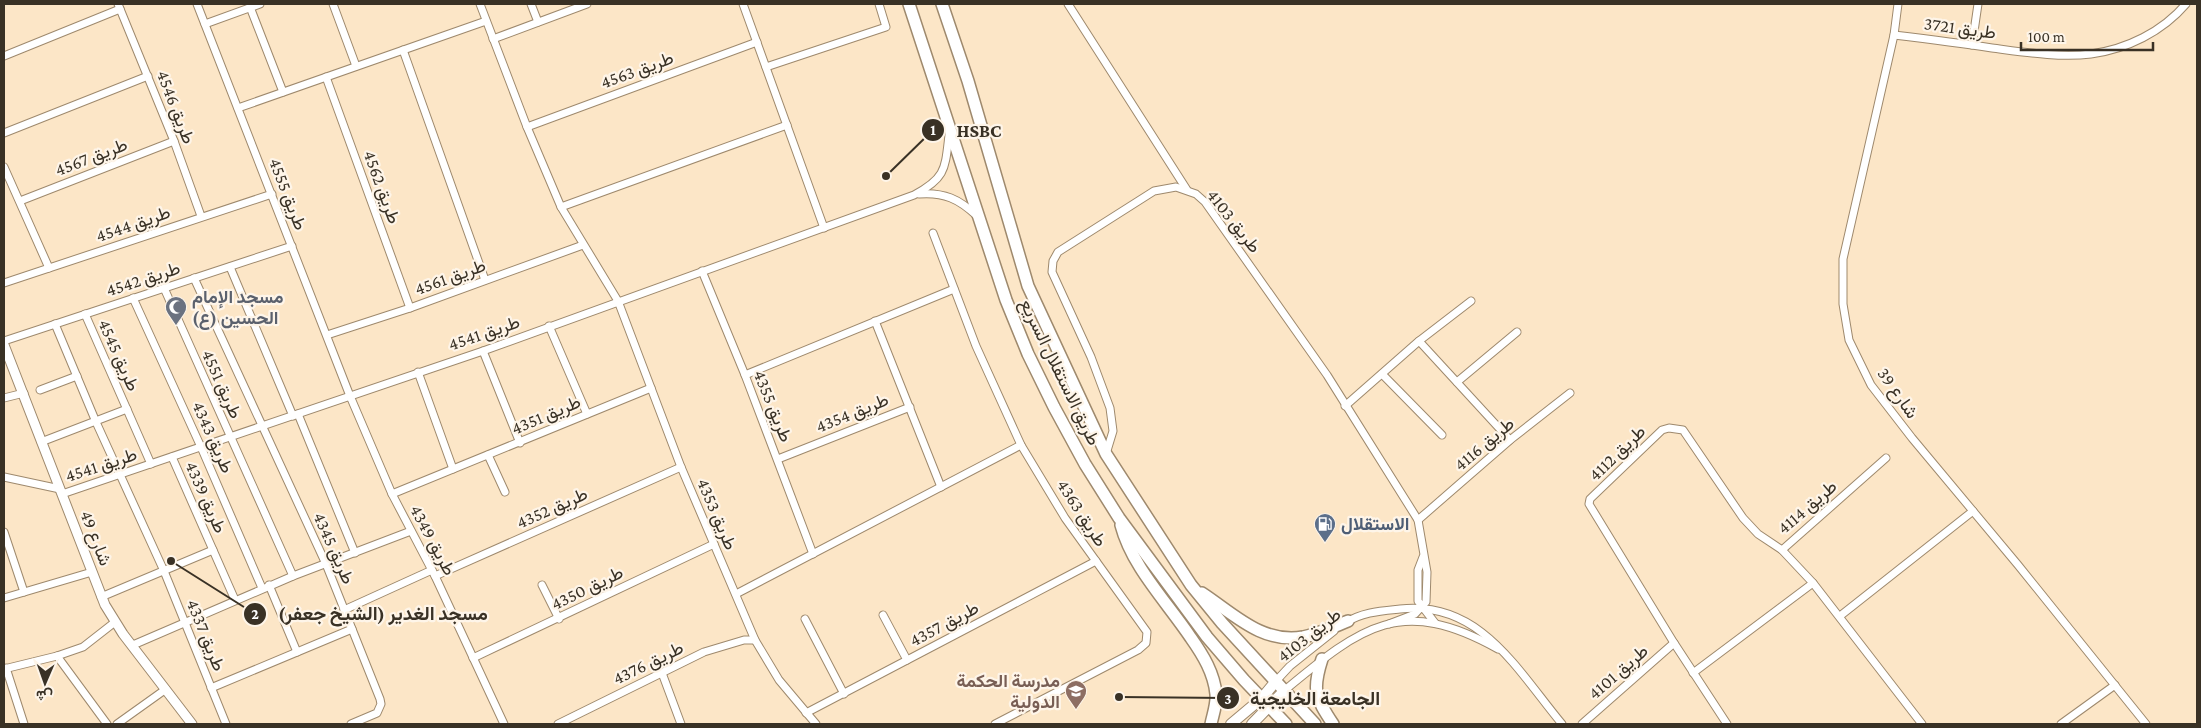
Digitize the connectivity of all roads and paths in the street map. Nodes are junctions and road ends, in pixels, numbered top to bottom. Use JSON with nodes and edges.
{"nodes":[{"id":1,"x":197,"y":4,"type":"edge"},
{"id":2,"x":260,"y":4,"type":"edge"},
{"id":3,"x":333,"y":4,"type":"edge"},
{"id":4,"x":480,"y":4,"type":"edge"},
{"id":5,"x":531,"y":4,"type":"edge"},
{"id":6,"x":587,"y":4,"type":"edge"},
{"id":7,"x":743,"y":4,"type":"edge"},
{"id":8,"x":879,"y":4,"type":"edge"},
{"id":9,"x":909,"y":4,"type":"edge"},
{"id":10,"x":942,"y":4,"type":"edge"},
{"id":11,"x":1068,"y":4,"type":"edge"},
{"id":12,"x":1898,"y":4,"type":"edge"},
{"id":13,"x":1978,"y":4,"type":"edge"},
{"id":14,"x":2186,"y":4,"type":"edge"},
{"id":15,"x":119,"y":7,"type":"edge"},
{"id":16,"x":250,"y":7,"type":"junction"},
{"id":17,"x":486,"y":21,"type":"junction"},
{"id":18,"x":538,"y":22,"type":"junction"},
{"id":19,"x":205,"y":24,"type":"junction"},
{"id":20,"x":1894,"y":35,"type":"junction"},
{"id":21,"x":493,"y":39,"type":"junction"},
{"id":22,"x":757,"y":42,"type":"junction"},
{"id":23,"x":1972,"y":45,"type":"junction"},
{"id":24,"x":403,"y":50,"type":"junction"},
{"id":25,"x":4,"y":56,"type":"edge"},
{"id":26,"x":356,"y":66,"type":"junction"},
{"id":27,"x":766,"y":67,"type":"junction"},
{"id":28,"x":148,"y":76,"type":"junction"},
{"id":29,"x":326,"y":78,"type":"junction"},
{"id":30,"x":283,"y":92,"type":"junction"},
{"id":31,"x":238,"y":108,"type":"junction"},
{"id":32,"x":787,"y":125,"type":"junction"},
{"id":33,"x":527,"y":127,"type":"junction"},
{"id":34,"x":950,"y":129,"type":"junction"},
{"id":35,"x":4,"y":133,"type":"edge"},
{"id":36,"x":174,"y":141,"type":"junction"},
{"id":37,"x":4,"y":167,"type":"edge"},
{"id":38,"x":1187,"y":190,"type":"junction"},
{"id":39,"x":272,"y":194,"type":"junction"},
{"id":40,"x":914,"y":195,"type":"junction"},
{"id":41,"x":20,"y":202,"type":"junction"},
{"id":42,"x":561,"y":207,"type":"junction"},
{"id":43,"x":201,"y":216,"type":"junction"},
{"id":44,"x":979,"y":218,"type":"junction"},
{"id":45,"x":824,"y":228,"type":"junction"},
{"id":46,"x":933,"y":233,"type":"dead end"},
{"id":47,"x":583,"y":245,"type":"junction"},
{"id":48,"x":292,"y":246,"type":"junction"},
{"id":49,"x":230,"y":267,"type":"junction"},
{"id":50,"x":49,"y":268,"type":"junction"},
{"id":51,"x":702,"y":271,"type":"junction"},
{"id":52,"x":194,"y":278,"type":"junction"},
{"id":53,"x":486,"y":280,"type":"junction"},
{"id":54,"x":4,"y":283,"type":"edge"},
{"id":55,"x":164,"y":288,"type":"junction"},
{"id":56,"x":954,"y":289,"type":"junction"},
{"id":57,"x":133,"y":298,"type":"junction"},
{"id":58,"x":1471,"y":300,"type":"dead end"},
{"id":59,"x":618,"y":301,"type":"junction"},
{"id":60,"x":410,"y":308,"type":"junction"},
{"id":61,"x":85,"y":314,"type":"junction"},
{"id":62,"x":875,"y":321,"type":"junction"},
{"id":63,"x":55,"y":324,"type":"junction"},
{"id":64,"x":549,"y":326,"type":"junction"},
{"id":65,"x":1517,"y":332,"type":"dead end"},
{"id":66,"x":326,"y":335,"type":"junction"},
{"id":67,"x":4,"y":341,"type":"edge"},
{"id":68,"x":1419,"y":341,"type":"junction"},
{"id":69,"x":4,"y":345,"type":"edge"},
{"id":70,"x":483,"y":351,"type":"junction"},
{"id":71,"x":418,"y":372,"type":"junction"},
{"id":72,"x":1382,"y":374,"type":"junction"},
{"id":73,"x":745,"y":375,"type":"junction"},
{"id":74,"x":77,"y":376,"type":"junction"},
{"id":75,"x":1457,"y":382,"type":"junction"},
{"id":76,"x":651,"y":388,"type":"junction"},
{"id":77,"x":40,"y":390,"type":"dead end"},
{"id":78,"x":24,"y":393,"type":"junction"},
{"id":79,"x":1570,"y":393,"type":"dead end"},
{"id":80,"x":350,"y":396,"type":"junction"},
{"id":81,"x":4,"y":398,"type":"edge"},
{"id":82,"x":1345,"y":406,"type":"junction"},
{"id":83,"x":910,"y":407,"type":"junction"},
{"id":84,"x":127,"y":409,"type":"junction"},
{"id":85,"x":587,"y":414,"type":"junction"},
{"id":86,"x":295,"y":415,"type":"junction"},
{"id":87,"x":96,"y":422,"type":"junction"},
{"id":88,"x":261,"y":427,"type":"junction"},
{"id":89,"x":1442,"y":435,"type":"dead end"},
{"id":90,"x":229,"y":437,"type":"junction"},
{"id":91,"x":1510,"y":440,"type":"junction"},
{"id":92,"x":41,"y":442,"type":"junction"},
{"id":93,"x":520,"y":443,"type":"junction"},
{"id":94,"x":1022,"y":445,"type":"junction"},
{"id":95,"x":202,"y":447,"type":"junction"},
{"id":96,"x":1106,"y":454,"type":"junction"},
{"id":97,"x":488,"y":455,"type":"junction"},
{"id":98,"x":172,"y":457,"type":"junction"},
{"id":99,"x":1886,"y":458,"type":"dead end"},
{"id":100,"x":778,"y":459,"type":"junction"},
{"id":101,"x":151,"y":464,"type":"junction"},
{"id":102,"x":681,"y":467,"type":"junction"},
{"id":103,"x":453,"y":469,"type":"junction"},
{"id":104,"x":121,"y":474,"type":"junction"},
{"id":105,"x":4,"y":477,"type":"edge"},
{"id":106,"x":941,"y":487,"type":"junction"},
{"id":107,"x":61,"y":491,"type":"junction"},
{"id":108,"x":505,"y":492,"type":"dead end"},
{"id":109,"x":392,"y":494,"type":"junction"},
{"id":110,"x":1973,"y":511,"type":"junction"},
{"id":111,"x":1119,"y":518,"type":"junction"},
{"id":112,"x":1418,"y":520,"type":"junction"},
{"id":113,"x":412,"y":531,"type":"junction"},
{"id":114,"x":4,"y":532,"type":"edge"},
{"id":115,"x":714,"y":544,"type":"junction"},
{"id":116,"x":213,"y":550,"type":"junction"},
{"id":117,"x":1782,"y":550,"type":"junction"},
{"id":118,"x":355,"y":553,"type":"junction"},
{"id":119,"x":814,"y":554,"type":"junction"},
{"id":120,"x":1096,"y":562,"type":"junction"},
{"id":121,"x":326,"y":564,"type":"junction"},
{"id":122,"x":164,"y":571,"type":"junction"},
{"id":123,"x":92,"y":572,"type":"junction"},
{"id":124,"x":434,"y":573,"type":"junction"},
{"id":125,"x":293,"y":576,"type":"junction"},
{"id":126,"x":1813,"y":583,"type":"junction"},
{"id":127,"x":542,"y":585,"type":"dead end"},
{"id":128,"x":1191,"y":585,"type":"junction"},
{"id":129,"x":266,"y":587,"type":"junction"},
{"id":130,"x":24,"y":592,"type":"junction"},
{"id":131,"x":736,"y":594,"type":"junction"},
{"id":132,"x":101,"y":597,"type":"junction"},
{"id":133,"x":4,"y":598,"type":"edge"},
{"id":134,"x":235,"y":600,"type":"junction"},
{"id":135,"x":1422,"y":608,"type":"junction"},
{"id":136,"x":344,"y":610,"type":"junction"},
{"id":137,"x":883,"y":615,"type":"dead end"},
{"id":138,"x":1840,"y":616,"type":"junction"},
{"id":139,"x":559,"y":619,"type":"junction"},
{"id":140,"x":806,"y":619,"type":"dead end"},
{"id":141,"x":184,"y":621,"type":"junction"},
{"id":142,"x":1348,"y":621,"type":"junction"},
{"id":143,"x":115,"y":622,"type":"junction"},
{"id":144,"x":1435,"y":623,"type":"junction"},
{"id":145,"x":1388,"y":624,"type":"junction"},
{"id":146,"x":352,"y":630,"type":"junction"},
{"id":147,"x":755,"y":640,"type":"junction"},
{"id":148,"x":1674,"y":643,"type":"junction"},
{"id":149,"x":133,"y":645,"type":"junction"},
{"id":150,"x":297,"y":652,"type":"junction"},
{"id":151,"x":1503,"y":652,"type":"junction"},
{"id":152,"x":57,"y":656,"type":"junction"},
{"id":153,"x":473,"y":658,"type":"junction"},
{"id":154,"x":1322,"y":659,"type":"junction"},
{"id":155,"x":908,"y":660,"type":"junction"},
{"id":156,"x":5,"y":669,"type":"edge"},
{"id":157,"x":662,"y":673,"type":"junction"},
{"id":158,"x":1693,"y":673,"type":"junction"},
{"id":159,"x":1276,"y":681,"type":"junction"},
{"id":160,"x":2115,"y":685,"type":"junction"},
{"id":161,"x":211,"y":688,"type":"junction"},
{"id":162,"x":166,"y":690,"type":"junction"},
{"id":163,"x":1285,"y":690,"type":"junction"},
{"id":164,"x":844,"y":694,"type":"junction"},
{"id":165,"x":1262,"y":698,"type":"junction"},
{"id":166,"x":1271,"y":707,"type":"junction"},
{"id":167,"x":806,"y":713,"type":"junction"},
{"id":168,"x":24,"y":724,"type":"edge"},
{"id":169,"x":107,"y":724,"type":"edge"},
{"id":170,"x":117,"y":724,"type":"edge"},
{"id":171,"x":192,"y":724,"type":"edge"},
{"id":172,"x":226,"y":724,"type":"edge"},
{"id":173,"x":351,"y":724,"type":"edge"},
{"id":174,"x":504,"y":724,"type":"edge"},
{"id":175,"x":558,"y":724,"type":"edge"},
{"id":176,"x":681,"y":724,"type":"edge"},
{"id":177,"x":816,"y":724,"type":"edge"},
{"id":178,"x":995,"y":724,"type":"edge"},
{"id":179,"x":1211,"y":724,"type":"edge"},
{"id":180,"x":1231,"y":724,"type":"edge"},
{"id":181,"x":1252,"y":724,"type":"edge"},
{"id":182,"x":1286,"y":724,"type":"edge"},
{"id":183,"x":1315,"y":724,"type":"edge"},
{"id":184,"x":1333,"y":724,"type":"edge"},
{"id":185,"x":1562,"y":724,"type":"edge"},
{"id":186,"x":1582,"y":724,"type":"edge"},
{"id":187,"x":1727,"y":724,"type":"edge"},
{"id":188,"x":1922,"y":724,"type":"edge"},
{"id":189,"x":2061,"y":724,"type":"edge"},
{"id":190,"x":2146,"y":724,"type":"edge"}],
"edges":[{"from":1,"to":19,"type":"street","name":"طريق 4555"},
{"from":2,"to":16,"type":"street"},
{"from":3,"to":26,"type":"street"},
{"from":4,"to":17,"type":"street"},
{"from":5,"to":18,"type":"street"},
{"from":6,"to":18,"type":"street"},
{"from":7,"to":22,"type":"street"},
{"from":8,"to":27,"type":"street"},
{"from":9,"to":34,"type":"main road","name":"طريق الاستقلال السريع"},
{"from":10,"to":96,"type":"main road","name":"طريق الاستقلال السريع"},
{"from":11,"to":38,"type":"street"},
{"from":12,"to":20,"type":"street","name":"شارع 39"},
{"from":13,"to":23,"type":"street"},
{"from":14,"to":23,"type":"street","name":"طريق 3721"},
{"from":15,"to":25,"type":"street","name":"طريق 4546"},
{"from":15,"to":28,"type":"street","name":"طريق 4546"},
{"from":16,"to":19,"type":"street"},
{"from":16,"to":30,"type":"street"},
{"from":17,"to":21,"type":"street"},
{"from":17,"to":24,"type":"street"},
{"from":18,"to":21,"type":"street"},
{"from":19,"to":31,"type":"street","name":"طريق 4555"},
{"from":20,"to":23,"type":"street","name":"طريق 3721"},
{"from":20,"to":110,"type":"street","name":"شارع 39"},
{"from":21,"to":33,"type":"street"},
{"from":22,"to":27,"type":"street"},
{"from":22,"to":33,"type":"street","name":"طريق 4563"},
{"from":24,"to":26,"type":"street"},
{"from":24,"to":53,"type":"street"},
{"from":26,"to":29,"type":"street"},
{"from":27,"to":32,"type":"street"},
{"from":28,"to":35,"type":"street"},
{"from":28,"to":36,"type":"street","name":"طريق 4546"},
{"from":29,"to":30,"type":"street"},
{"from":29,"to":60,"type":"street","name":"طريق 4562"},
{"from":30,"to":31,"type":"street"},
{"from":31,"to":39,"type":"street","name":"طريق 4555"},
{"from":32,"to":42,"type":"street"},
{"from":32,"to":45,"type":"street"},
{"from":33,"to":42,"type":"street"},
{"from":34,"to":40,"type":"street"},
{"from":34,"to":44,"type":"main road","name":"طريق الاستقلال السريع"},
{"from":36,"to":41,"type":"street","name":"طريق 4567"},
{"from":36,"to":43,"type":"street","name":"طريق 4546"},
{"from":37,"to":41,"type":"street"},
{"from":38,"to":82,"type":"street","name":"طريق 4103"},
{"from":38,"to":96,"type":"street","name":"طريق 4103"},
{"from":39,"to":43,"type":"street","name":"طريق 4544"},
{"from":39,"to":48,"type":"street","name":"طريق 4555"},
{"from":40,"to":44,"type":"street"},
{"from":40,"to":45,"type":"street","name":"طريق 4541"},
{"from":41,"to":50,"type":"street"},
{"from":42,"to":47,"type":"street"},
{"from":43,"to":50,"type":"street","name":"طريق 4544"},
{"from":44,"to":111,"type":"main road","name":"طريق الاستقلال السريع"},
{"from":45,"to":51,"type":"street","name":"طريق 4541"},
{"from":46,"to":56,"type":"street","name":"طريق 4363"},
{"from":47,"to":53,"type":"street","name":"طريق 4561"},
{"from":47,"to":59,"type":"street"},
{"from":48,"to":49,"type":"street","name":"طريق 4542"},
{"from":48,"to":66,"type":"street","name":"طريق 4555"},
{"from":49,"to":52,"type":"street","name":"طريق 4542"},
{"from":49,"to":86,"type":"street"},
{"from":50,"to":54,"type":"street","name":"طريق 4544"},
{"from":51,"to":59,"type":"street","name":"طريق 4541"},
{"from":51,"to":73,"type":"street","name":"طريق 4355"},
{"from":52,"to":55,"type":"street","name":"طريق 4542"},
{"from":52,"to":88,"type":"street","name":"طريق 4551"},
{"from":53,"to":60,"type":"street","name":"طريق 4561"},
{"from":55,"to":57,"type":"street","name":"طريق 4542"},
{"from":55,"to":90,"type":"street","name":"طريق 4551"},
{"from":56,"to":62,"type":"street"},
{"from":56,"to":94,"type":"street","name":"طريق 4363"},
{"from":57,"to":61,"type":"street","name":"طريق 4542"},
{"from":57,"to":95,"type":"street","name":"طريق 4343"},
{"from":58,"to":68,"type":"street"},
{"from":59,"to":64,"type":"street","name":"طريق 4541"},
{"from":59,"to":76,"type":"street","name":"طريق 4353"},
{"from":60,"to":66,"type":"street","name":"طريق 4561"},
{"from":61,"to":63,"type":"street","name":"طريق 4542"},
{"from":61,"to":84,"type":"street","name":"طريق 4545"},
{"from":62,"to":73,"type":"street"},
{"from":62,"to":83,"type":"street","name":"طريق 4354"},
{"from":63,"to":67,"type":"street","name":"طريق 4542"},
{"from":63,"to":74,"type":"street","name":"طريق 4337"},
{"from":64,"to":70,"type":"street","name":"طريق 4541"},
{"from":64,"to":85,"type":"street"},
{"from":65,"to":75,"type":"street"},
{"from":66,"to":80,"type":"street","name":"طريق 4555"},
{"from":68,"to":72,"type":"street"},
{"from":68,"to":75,"type":"street"},
{"from":69,"to":78,"type":"street","name":"شارع 49"},
{"from":70,"to":71,"type":"street","name":"طريق 4541"},
{"from":70,"to":93,"type":"street"},
{"from":71,"to":80,"type":"street","name":"طريق 4541"},
{"from":71,"to":103,"type":"street"},
{"from":72,"to":82,"type":"street"},
{"from":72,"to":89,"type":"street"},
{"from":73,"to":100,"type":"street","name":"طريق 4355"},
{"from":74,"to":77,"type":"street"},
{"from":74,"to":87,"type":"street","name":"طريق 4337"},
{"from":75,"to":91,"type":"street"},
{"from":76,"to":85,"type":"street","name":"طريق 4351"},
{"from":76,"to":102,"type":"street","name":"طريق 4353"},
{"from":78,"to":81,"type":"street"},
{"from":78,"to":92,"type":"street","name":"شارع 49"},
{"from":79,"to":91,"type":"street","name":"طريق 4116"},
{"from":80,"to":86,"type":"street","name":"طريق 4541"},
{"from":80,"to":109,"type":"street","name":"طريق 4349"},
{"from":82,"to":112,"type":"street","name":"طريق 4103"},
{"from":83,"to":100,"type":"street","name":"طريق 4354"},
{"from":83,"to":106,"type":"street","name":"طريق 4354"},
{"from":84,"to":87,"type":"street","name":"طريق 4545"},
{"from":84,"to":101,"type":"street","name":"طريق 4545"},
{"from":85,"to":93,"type":"street","name":"طريق 4351"},
{"from":86,"to":88,"type":"street","name":"طريق 4541"},
{"from":86,"to":118,"type":"street"},
{"from":87,"to":92,"type":"street","name":"طريق 4545"},
{"from":87,"to":104,"type":"street","name":"طريق 4337"},
{"from":88,"to":90,"type":"street","name":"طريق 4541"},
{"from":88,"to":121,"type":"street","name":"طريق 4345"},
{"from":90,"to":95,"type":"street","name":"طريق 4541"},
{"from":90,"to":125,"type":"street","name":"طريق 4343"},
{"from":91,"to":112,"type":"street","name":"طريق 4116"},
{"from":92,"to":107,"type":"street","name":"شارع 49"},
{"from":93,"to":97,"type":"street","name":"طريق 4351"},
{"from":94,"to":106,"type":"street"},
{"from":94,"to":120,"type":"street","name":"طريق 4363"},
{"from":95,"to":98,"type":"street","name":"طريق 4541"},
{"from":95,"to":129,"type":"street","name":"طريق 4343"},
{"from":96,"to":128,"type":"main road","name":"طريق الاستقلال السريع"},
{"from":97,"to":103,"type":"street","name":"طريق 4351"},
{"from":97,"to":108,"type":"street"},
{"from":98,"to":101,"type":"street","name":"طريق 4541"},
{"from":98,"to":116,"type":"street","name":"طريق 4339"},
{"from":99,"to":117,"type":"street","name":"طريق 4114"},
{"from":100,"to":119,"type":"street","name":"طريق 4355"},
{"from":101,"to":104,"type":"street","name":"طريق 4541"},
{"from":102,"to":115,"type":"street","name":"طريق 4353"},
{"from":102,"to":124,"type":"street","name":"طريق 4352"},
{"from":103,"to":109,"type":"street","name":"طريق 4351"},
{"from":104,"to":107,"type":"street","name":"طريق 4541"},
{"from":104,"to":122,"type":"street","name":"طريق 4337"},
{"from":105,"to":107,"type":"street"},
{"from":106,"to":119,"type":"street"},
{"from":107,"to":123,"type":"street","name":"شارع 49"},
{"from":109,"to":113,"type":"street","name":"طريق 4349"},
{"from":110,"to":138,"type":"street"},
{"from":110,"to":160,"type":"street","name":"شارع 39"},
{"from":111,"to":165,"type":"main road","name":"طريق الاستقلال السريع"},
{"from":111,"to":179,"type":"main road"},
{"from":112,"to":135,"type":"street","name":"طريق 4103"},
{"from":113,"to":118,"type":"street"},
{"from":113,"to":124,"type":"street","name":"طريق 4349"},
{"from":114,"to":130,"type":"street"},
{"from":115,"to":131,"type":"street","name":"طريق 4353"},
{"from":115,"to":139,"type":"street","name":"طريق 4350"},
{"from":116,"to":122,"type":"street","name":"طريق 4339"},
{"from":116,"to":134,"type":"street","name":"طريق 4339"},
{"from":117,"to":126,"type":"street","name":"طريق 4114"},
{"from":117,"to":148,"type":"street","name":"طريق 4112"},
{"from":118,"to":121,"type":"street"},
{"from":119,"to":131,"type":"street"},
{"from":120,"to":155,"type":"street","name":"طريق 4357"},
{"from":120,"to":178,"type":"street","name":"طريق 4363"},
{"from":121,"to":125,"type":"street"},
{"from":121,"to":136,"type":"street","name":"طريق 4345"},
{"from":122,"to":132,"type":"street","name":"طريق 4339"},
{"from":122,"to":141,"type":"street","name":"طريق 4337"},
{"from":123,"to":130,"type":"street"},
{"from":123,"to":132,"type":"street","name":"شارع 49"},
{"from":124,"to":136,"type":"street","name":"طريق 4352"},
{"from":124,"to":153,"type":"street","name":"طريق 4349"},
{"from":125,"to":129,"type":"street"},
{"from":126,"to":138,"type":"street","name":"طريق 4114"},
{"from":126,"to":158,"type":"street"},
{"from":127,"to":139,"type":"street"},
{"from":128,"to":142,"type":"main road"},
{"from":128,"to":159,"type":"main road","name":"طريق الاستقلال السريع"},
{"from":129,"to":134,"type":"street"},
{"from":129,"to":150,"type":"street","name":"طريق 4343"},
{"from":130,"to":133,"type":"street"},
{"from":131,"to":147,"type":"street","name":"طريق 4353"},
{"from":132,"to":143,"type":"street","name":"شارع 49"},
{"from":134,"to":141,"type":"street"},
{"from":135,"to":142,"type":"street","name":"طريق 4103"},
{"from":135,"to":144,"type":"street"},
{"from":135,"to":145,"type":"street"},
{"from":135,"to":151,"type":"street","name":"طريق 4103"},
{"from":136,"to":146,"type":"street","name":"طريق 4345"},
{"from":137,"to":155,"type":"street"},
{"from":138,"to":188,"type":"street","name":"طريق 4114"},
{"from":139,"to":153,"type":"street","name":"طريق 4350"},
{"from":140,"to":164,"type":"street"},
{"from":141,"to":149,"type":"street"},
{"from":141,"to":161,"type":"street","name":"طريق 4337"},
{"from":142,"to":159,"type":"street","name":"طريق 4103"},
{"from":143,"to":149,"type":"street","name":"شارع 49"},
{"from":143,"to":152,"type":"street"},
{"from":144,"to":145,"type":"street","name":"طريق 4103"},
{"from":144,"to":151,"type":"street","name":"طريق 4103"},
{"from":145,"to":154,"type":"street","name":"طريق 4103"},
{"from":146,"to":150,"type":"street"},
{"from":146,"to":173,"type":"street","name":"طريق 4345"},
{"from":147,"to":157,"type":"street","name":"طريق 4376"},
{"from":147,"to":167,"type":"street","name":"طريق 4353"},
{"from":148,"to":158,"type":"street","name":"طريق 4112"},
{"from":148,"to":186,"type":"street","name":"طريق 4101"},
{"from":149,"to":162,"type":"street","name":"شارع 49"},
{"from":150,"to":161,"type":"street"},
{"from":151,"to":185,"type":"street","name":"طريق 4103"},
{"from":152,"to":156,"type":"street"},
{"from":152,"to":169,"type":"street"},
{"from":153,"to":174,"type":"street","name":"طريق 4349"},
{"from":154,"to":163,"type":"street","name":"طريق 4103"},
{"from":154,"to":184,"type":"main road"},
{"from":155,"to":164,"type":"street","name":"طريق 4357"},
{"from":156,"to":168,"type":"street"},
{"from":157,"to":175,"type":"street","name":"طريق 4376"},
{"from":157,"to":176,"type":"street"},
{"from":158,"to":187,"type":"street","name":"طريق 4112"},
{"from":159,"to":163,"type":"main road","name":"طريق الاستقلال السريع"},
{"from":159,"to":165,"type":"main road"},
{"from":160,"to":189,"type":"street"},
{"from":160,"to":190,"type":"street","name":"شارع 39"},
{"from":161,"to":172,"type":"street","name":"طريق 4337"},
{"from":162,"to":170,"type":"street"},
{"from":162,"to":171,"type":"street","name":"شارع 49"},
{"from":163,"to":166,"type":"main road"},
{"from":163,"to":183,"type":"main road","name":"طريق الاستقلال السريع"},
{"from":164,"to":167,"type":"street","name":"طريق 4357"},
{"from":165,"to":166,"type":"main road","name":"طريق الاستقلال السريع"},
{"from":165,"to":180,"type":"main road"},
{"from":166,"to":181,"type":"main road"},
{"from":166,"to":182,"type":"main road","name":"طريق الاستقلال السريع"},
{"from":167,"to":177,"type":"street","name":"طريق 4353"}]}
